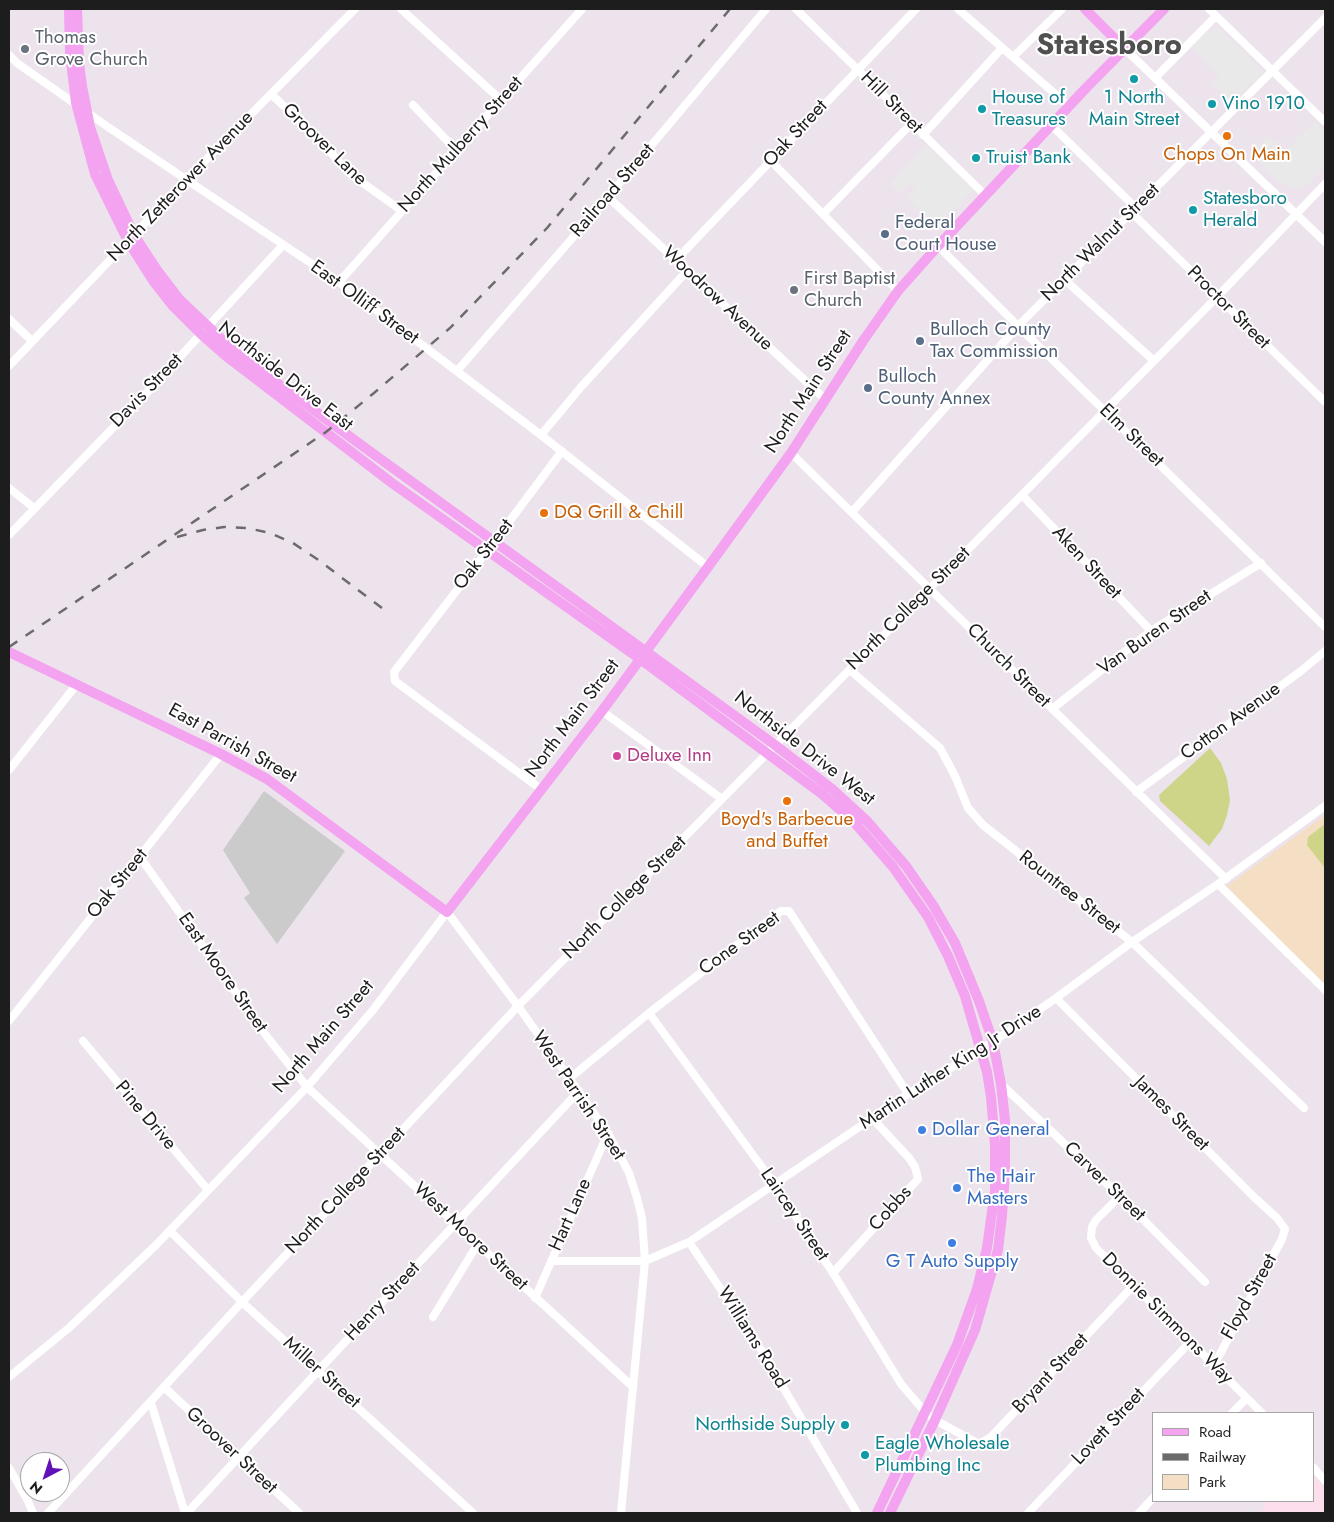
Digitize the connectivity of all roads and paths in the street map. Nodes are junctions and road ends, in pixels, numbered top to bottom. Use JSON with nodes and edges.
{"nodes":[{"id":1,"x":69,"y":9,"type":"edge"},
{"id":2,"x":78,"y":9,"type":"edge"},
{"id":3,"x":355,"y":9,"type":"edge"},
{"id":4,"x":402,"y":9,"type":"edge"},
{"id":5,"x":582,"y":9,"type":"edge"},
{"id":6,"x":766,"y":9,"type":"edge"},
{"id":7,"x":796,"y":9,"type":"edge"},
{"id":8,"x":916,"y":9,"type":"edge"},
{"id":9,"x":958,"y":9,"type":"edge"},
{"id":10,"x":1062,"y":9,"type":"edge"},
{"id":11,"x":1085,"y":9,"type":"edge"},
{"id":12,"x":1164,"y":9,"type":"edge"},
{"id":13,"x":1209,"y":9,"type":"edge"},
{"id":14,"x":1216,"y":16,"type":"junction"},
{"id":15,"x":1325,"y":18,"type":"edge"},
{"id":16,"x":1002,"y":48,"type":"junction"},
{"id":17,"x":1124,"y":48,"type":"junction"},
{"id":18,"x":9,"y":55,"type":"edge"},
{"id":19,"x":1014,"y":56,"type":"junction"},
{"id":20,"x":857,"y":70,"type":"junction"},
{"id":21,"x":1273,"y":71,"type":"junction"},
{"id":22,"x":1155,"y":78,"type":"junction"},
{"id":23,"x":271,"y":94,"type":"junction"},
{"id":24,"x":501,"y":100,"type":"junction"},
{"id":25,"x":76,"y":103,"type":"junction"},
{"id":26,"x":413,"y":105,"type":"dead end"},
{"id":27,"x":1070,"y":107,"type":"junction"},
{"id":28,"x":86,"y":110,"type":"junction"},
{"id":29,"x":1325,"y":122,"type":"edge"},
{"id":30,"x":912,"y":123,"type":"junction"},
{"id":31,"x":1052,"y":126,"type":"junction"},
{"id":32,"x":1211,"y":131,"type":"junction"},
{"id":33,"x":923,"y":135,"type":"junction"},
{"id":34,"x":456,"y":150,"type":"junction"},
{"id":35,"x":771,"y":161,"type":"junction"},
{"id":36,"x":187,"y":179,"type":"junction"},
{"id":37,"x":1325,"y":184,"type":"edge"},
{"id":38,"x":986,"y":196,"type":"junction"},
{"id":39,"x":608,"y":197,"type":"junction"},
{"id":40,"x":402,"y":211,"type":"junction"},
{"id":41,"x":1134,"y":211,"type":"junction"},
{"id":42,"x":823,"y":214,"type":"junction"},
{"id":43,"x":1297,"y":215,"type":"junction"},
{"id":44,"x":131,"y":238,"type":"junction"},
{"id":45,"x":1325,"y":242,"type":"edge"},
{"id":46,"x":283,"y":245,"type":"junction"},
{"id":47,"x":938,"y":246,"type":"junction"},
{"id":48,"x":676,"y":260,"type":"junction"},
{"id":49,"x":688,"y":271,"type":"junction"},
{"id":50,"x":1065,"y":280,"type":"junction"},
{"id":51,"x":339,"y":282,"type":"junction"},
{"id":52,"x":898,"y":291,"type":"junction"},
{"id":53,"x":1217,"y":297,"type":"junction"},
{"id":54,"x":9,"y":319,"type":"edge"},
{"id":55,"x":1018,"y":326,"type":"junction"},
{"id":56,"x":205,"y":331,"type":"junction"},
{"id":57,"x":32,"y":341,"type":"junction"},
{"id":58,"x":1154,"y":360,"type":"junction"},
{"id":59,"x":9,"y":366,"type":"edge"},
{"id":60,"x":457,"y":371,"type":"junction"},
{"id":61,"x":826,"y":400,"type":"junction"},
{"id":62,"x":1325,"y":402,"type":"edge"},
{"id":63,"x":1105,"y":410,"type":"junction"},
{"id":64,"x":541,"y":435,"type":"junction"},
{"id":65,"x":562,"y":451,"type":"junction"},
{"id":66,"x":791,"y":453,"type":"junction"},
{"id":67,"x":9,"y":488,"type":"edge"},
{"id":68,"x":1022,"y":495,"type":"junction"},
{"id":69,"x":34,"y":508,"type":"junction"},
{"id":70,"x":852,"y":512,"type":"junction"},
{"id":71,"x":9,"y":535,"type":"edge"},
{"id":72,"x":494,"y":542,"type":"junction"},
{"id":73,"x":487,"y":551,"type":"junction"},
{"id":74,"x":1261,"y":562,"type":"junction"},
{"id":75,"x":708,"y":567,"type":"junction"},
{"id":76,"x":930,"y":588,"type":"junction"},
{"id":77,"x":1325,"y":627,"type":"edge"},
{"id":78,"x":1151,"y":632,"type":"junction"},
{"id":79,"x":1325,"y":651,"type":"edge"},
{"id":80,"x":9,"y":652,"type":"edge"},
{"id":81,"x":643,"y":655,"type":"junction"},
{"id":82,"x":850,"y":670,"type":"junction"},
{"id":83,"x":77,"y":684,"type":"junction"},
{"id":84,"x":1052,"y":709,"type":"junction"},
{"id":85,"x":602,"y":711,"type":"junction"},
{"id":86,"x":771,"y":748,"type":"junction"},
{"id":87,"x":221,"y":754,"type":"junction"},
{"id":88,"x":9,"y":770,"type":"edge"},
{"id":89,"x":542,"y":790,"type":"junction"},
{"id":90,"x":1136,"y":792,"type":"junction"},
{"id":91,"x":722,"y":799,"type":"junction"},
{"id":92,"x":1325,"y":806,"type":"edge"},
{"id":93,"x":140,"y":857,"type":"junction"},
{"id":94,"x":1226,"y":879,"type":"junction"},
{"id":95,"x":1218,"y":884,"type":"junction"},
{"id":96,"x":447,"y":912,"type":"junction"},
{"id":97,"x":1132,"y":942,"type":"junction"},
{"id":98,"x":1325,"y":990,"type":"edge"},
{"id":99,"x":1056,"y":998,"type":"junction"},
{"id":100,"x":518,"y":1006,"type":"junction"},
{"id":101,"x":649,"y":1013,"type":"junction"},
{"id":102,"x":9,"y":1021,"type":"edge"},
{"id":103,"x":84,"y":1042,"type":"dead end"},
{"id":104,"x":993,"y":1042,"type":"junction"},
{"id":105,"x":981,"y":1050,"type":"junction"},
{"id":106,"x":570,"y":1078,"type":"junction"},
{"id":107,"x":1001,"y":1084,"type":"junction"},
{"id":108,"x":307,"y":1087,"type":"junction"},
{"id":109,"x":579,"y":1092,"type":"junction"},
{"id":110,"x":908,"y":1094,"type":"junction"},
{"id":111,"x":1304,"y":1108,"type":"dead end"},
{"id":112,"x":872,"y":1119,"type":"junction"},
{"id":113,"x":608,"y":1133,"type":"junction"},
{"id":114,"x":380,"y":1154,"type":"junction"},
{"id":115,"x":775,"y":1185,"type":"junction"},
{"id":116,"x":208,"y":1190,"type":"junction"},
{"id":117,"x":1120,"y":1196,"type":"junction"},
{"id":118,"x":456,"y":1224,"type":"junction"},
{"id":119,"x":1285,"y":1229,"type":"joint"},
{"id":120,"x":170,"y":1231,"type":"junction"},
{"id":121,"x":690,"y":1242,"type":"junction"},
{"id":122,"x":477,"y":1245,"type":"junction"},
{"id":123,"x":551,"y":1261,"type":"junction"},
{"id":124,"x":645,"y":1261,"type":"junction"},
{"id":125,"x":833,"y":1273,"type":"junction"},
{"id":126,"x":1205,"y":1282,"type":"dead end"},
{"id":127,"x":1133,"y":1286,"type":"junction"},
{"id":128,"x":536,"y":1298,"type":"junction"},
{"id":129,"x":242,"y":1302,"type":"junction"},
{"id":130,"x":433,"y":1317,"type":"dead end"},
{"id":131,"x":1190,"y":1342,"type":"junction"},
{"id":132,"x":1214,"y":1365,"type":"junction"},
{"id":133,"x":318,"y":1371,"type":"junction"},
{"id":134,"x":9,"y":1377,"type":"edge"},
{"id":135,"x":164,"y":1387,"type":"junction"},
{"id":136,"x":633,"y":1387,"type":"junction"},
{"id":137,"x":1247,"y":1398,"type":"junction"},
{"id":138,"x":151,"y":1403,"type":"junction"},
{"id":139,"x":925,"y":1412,"type":"junction"},
{"id":140,"x":1233,"y":1412,"type":"edge"},
{"id":141,"x":1261,"y":1412,"type":"edge"},
{"id":142,"x":935,"y":1420,"type":"junction"},
{"id":143,"x":239,"y":1459,"type":"junction"},
{"id":144,"x":9,"y":1468,"type":"edge"},
{"id":145,"x":1314,"y":1468,"type":"edge"},
{"id":146,"x":1325,"y":1481,"type":"edge"},
{"id":147,"x":1152,"y":1499,"type":"edge"},
{"id":148,"x":33,"y":1513,"type":"edge"},
{"id":149,"x":48,"y":1513,"type":"edge"},
{"id":150,"x":186,"y":1513,"type":"edge"},
{"id":151,"x":299,"y":1513,"type":"edge"},
{"id":152,"x":473,"y":1513,"type":"edge"},
{"id":153,"x":621,"y":1513,"type":"edge"},
{"id":154,"x":858,"y":1513,"type":"edge"},
{"id":155,"x":877,"y":1513,"type":"edge"},
{"id":156,"x":890,"y":1513,"type":"edge"},
{"id":157,"x":1028,"y":1513,"type":"edge"},
{"id":158,"x":1139,"y":1513,"type":"edge"}],
"edges":[{"from":1,"to":25,"type":"main road","name":"Northside Drive East"},
{"from":2,"to":28,"type":"main road","name":"Northside Drive East"},
{"from":3,"to":23,"type":"street","name":"North Zetterower Avenue"},
{"from":4,"to":24,"type":"street"},
{"from":5,"to":24,"type":"street","name":"North Mulberry Street"},
{"from":6,"to":39,"type":"street","name":"Railroad Street"},
{"from":7,"to":20,"type":"street","name":"Hill Street"},
{"from":8,"to":20,"type":"street","name":"Oak Street"},
{"from":9,"to":16,"type":"street"},
{"from":10,"to":19,"type":"street"},
{"from":11,"to":17,"type":"main road"},
{"from":12,"to":17,"type":"main road","name":"North Main Street"},
{"from":13,"to":14,"type":"street"},
{"from":14,"to":21,"type":"street"},
{"from":14,"to":22,"type":"street"},
{"from":15,"to":21,"type":"street","name":"North Walnut Street"},
{"from":16,"to":19,"type":"street"},
{"from":16,"to":33,"type":"street"},
{"from":17,"to":22,"type":"street"},
{"from":17,"to":27,"type":"main road","name":"North Main Street"},
{"from":18,"to":25,"type":"street","name":"East Olliff Street"},
{"from":19,"to":27,"type":"street"},
{"from":20,"to":30,"type":"street","name":"Hill Street"},
{"from":20,"to":35,"type":"street","name":"Oak Street"},
{"from":21,"to":29,"type":"street"},
{"from":21,"to":32,"type":"street","name":"North Walnut Street"},
{"from":22,"to":32,"type":"street"},
{"from":23,"to":36,"type":"street","name":"North Zetterower Avenue"},
{"from":23,"to":40,"type":"street","name":"Groover Lane"},
{"from":24,"to":34,"type":"street","name":"North Mulberry Street"},
{"from":25,"to":28,"type":"street","name":"East Olliff Street"},
{"from":25,"to":44,"type":"main road","name":"Northside Drive East"},
{"from":26,"to":34,"type":"street"},
{"from":27,"to":31,"type":"main road","name":"North Main Street"},
{"from":28,"to":36,"type":"street","name":"East Olliff Street"},
{"from":28,"to":44,"type":"main road","name":"Northside Drive East"},
{"from":30,"to":33,"type":"street","name":"Hill Street"},
{"from":30,"to":42,"type":"street"},
{"from":31,"to":38,"type":"main road","name":"North Main Street"},
{"from":31,"to":41,"type":"street","name":"Proctor Street"},
{"from":32,"to":41,"type":"street","name":"North Walnut Street"},
{"from":32,"to":43,"type":"street"},
{"from":33,"to":38,"type":"street","name":"Hill Street"},
{"from":34,"to":40,"type":"street","name":"North Mulberry Street"},
{"from":35,"to":42,"type":"street"},
{"from":35,"to":48,"type":"street","name":"Oak Street"},
{"from":36,"to":44,"type":"street","name":"North Zetterower Avenue"},
{"from":36,"to":46,"type":"street","name":"East Olliff Street"},
{"from":37,"to":43,"type":"street","name":"North College Street"},
{"from":38,"to":47,"type":"main road","name":"North Main Street"},
{"from":39,"to":48,"type":"street","name":"Woodrow Avenue"},
{"from":39,"to":60,"type":"street","name":"Railroad Street"},
{"from":40,"to":51,"type":"street","name":"North Mulberry Street"},
{"from":41,"to":50,"type":"street","name":"North Walnut Street"},
{"from":41,"to":53,"type":"street","name":"Proctor Street"},
{"from":42,"to":52,"type":"street"},
{"from":43,"to":45,"type":"street"},
{"from":43,"to":53,"type":"street","name":"North College Street"},
{"from":44,"to":56,"type":"main road","name":"Northside Drive East"},
{"from":44,"to":57,"type":"street","name":"North Zetterower Avenue"},
{"from":46,"to":51,"type":"street","name":"East Olliff Street"},
{"from":46,"to":56,"type":"street","name":"Davis Street"},
{"from":47,"to":52,"type":"main road","name":"North Main Street"},
{"from":47,"to":55,"type":"street","name":"Elm Street"},
{"from":48,"to":49,"type":"street","name":"Woodrow Avenue"},
{"from":49,"to":61,"type":"street","name":"Woodrow Avenue"},
{"from":49,"to":64,"type":"street"},
{"from":50,"to":55,"type":"street","name":"North Walnut Street"},
{"from":50,"to":58,"type":"street"},
{"from":51,"to":60,"type":"street","name":"East Olliff Street"},
{"from":52,"to":61,"type":"main road","name":"North Main Street"},
{"from":53,"to":58,"type":"street","name":"North College Street"},
{"from":53,"to":62,"type":"street","name":"Proctor Street"},
{"from":54,"to":57,"type":"street"},
{"from":55,"to":63,"type":"street","name":"Elm Street"},
{"from":55,"to":70,"type":"street","name":"North Walnut Street"},
{"from":56,"to":69,"type":"street","name":"Davis Street"},
{"from":56,"to":72,"type":"main road","name":"Northside Drive East"},
{"from":56,"to":73,"type":"main road","name":"Northside Drive East"},
{"from":57,"to":59,"type":"street","name":"North Zetterower Avenue"},
{"from":58,"to":63,"type":"street","name":"North College Street"},
{"from":60,"to":64,"type":"street","name":"East Olliff Street"},
{"from":61,"to":66,"type":"main road","name":"North Main Street"},
{"from":63,"to":68,"type":"street","name":"North College Street"},
{"from":63,"to":74,"type":"street","name":"Elm Street"},
{"from":64,"to":65,"type":"street","name":"East Olliff Street"},
{"from":65,"to":72,"type":"street","name":"Oak Street"},
{"from":65,"to":75,"type":"street","name":"East Olliff Street"},
{"from":66,"to":70,"type":"street","name":"Church Street"},
{"from":66,"to":75,"type":"main road","name":"North Main Street"},
{"from":67,"to":69,"type":"street"},
{"from":68,"to":76,"type":"street","name":"North College Street"},
{"from":68,"to":78,"type":"street","name":"Aken Street"},
{"from":69,"to":71,"type":"street","name":"Davis Street"},
{"from":70,"to":76,"type":"street","name":"Church Street"},
{"from":72,"to":73,"type":"street","name":"Oak Street"},
{"from":72,"to":81,"type":"main road","name":"Northside Drive East"},
{"from":73,"to":81,"type":"main road","name":"Northside Drive East"},
{"from":73,"to":89,"type":"street","name":"Oak Street"},
{"from":74,"to":77,"type":"street","name":"Elm Street"},
{"from":74,"to":78,"type":"street","name":"Van Buren Street"},
{"from":75,"to":81,"type":"main road","name":"North Main Street"},
{"from":76,"to":82,"type":"street","name":"North College Street"},
{"from":76,"to":84,"type":"street","name":"Church Street"},
{"from":78,"to":84,"type":"street","name":"Van Buren Street"},
{"from":79,"to":90,"type":"street","name":"Cotton Avenue"},
{"from":80,"to":83,"type":"main road","name":"East Parrish Street"},
{"from":81,"to":85,"type":"main road","name":"North Main Street"},
{"from":81,"to":86,"type":"main road","name":"Northside Drive West"},
{"from":82,"to":86,"type":"street","name":"North College Street"},
{"from":82,"to":97,"type":"street","name":"Rountree Street"},
{"from":83,"to":87,"type":"main road","name":"East Parrish Street"},
{"from":83,"to":88,"type":"street"},
{"from":84,"to":90,"type":"street","name":"Church Street"},
{"from":85,"to":89,"type":"main road","name":"North Main Street"},
{"from":85,"to":91,"type":"street"},
{"from":86,"to":91,"type":"street","name":"North College Street"},
{"from":86,"to":104,"type":"main road","name":"Northside Drive West"},
{"from":86,"to":105,"type":"main road","name":"Northside Drive West"},
{"from":87,"to":93,"type":"street","name":"Oak Street"},
{"from":87,"to":96,"type":"main road","name":"East Parrish Street"},
{"from":89,"to":96,"type":"main road","name":"North Main Street"},
{"from":90,"to":94,"type":"street","name":"Church Street"},
{"from":91,"to":100,"type":"street","name":"North College Street"},
{"from":92,"to":94,"type":"street","name":"Martin Luther King Jr Drive"},
{"from":93,"to":102,"type":"street","name":"Oak Street"},
{"from":93,"to":108,"type":"street","name":"East Moore Street"},
{"from":94,"to":95,"type":"street","name":"Martin Luther King Jr Drive"},
{"from":95,"to":97,"type":"street","name":"Martin Luther King Jr Drive"},
{"from":95,"to":98,"type":"street"},
{"from":96,"to":100,"type":"street","name":"West Parrish Street"},
{"from":96,"to":108,"type":"street","name":"North Main Street"},
{"from":97,"to":99,"type":"street","name":"Martin Luther King Jr Drive"},
{"from":97,"to":111,"type":"street","name":"Rountree Street"},
{"from":99,"to":104,"type":"street","name":"Martin Luther King Jr Drive"},
{"from":99,"to":119,"type":"street","name":"James Street"},
{"from":100,"to":106,"type":"street","name":"West Parrish Street"},
{"from":100,"to":114,"type":"street","name":"North College Street"},
{"from":101,"to":106,"type":"street","name":"Cone Street"},
{"from":101,"to":110,"type":"street","name":"Cone Street"},
{"from":101,"to":115,"type":"street","name":"Laircey Street"},
{"from":103,"to":116,"type":"street","name":"Pine Drive"},
{"from":104,"to":105,"type":"street","name":"Martin Luther King Jr Drive"},
{"from":104,"to":107,"type":"main road","name":"Northside Drive West"},
{"from":105,"to":110,"type":"street","name":"Martin Luther King Jr Drive"},
{"from":105,"to":139,"type":"main road","name":"Northside Drive West"},
{"from":106,"to":109,"type":"street","name":"West Parrish Street"},
{"from":107,"to":117,"type":"street","name":"Carver Street"},
{"from":107,"to":142,"type":"main road","name":"Northside Drive West"},
{"from":108,"to":114,"type":"street","name":"West Moore Street"},
{"from":108,"to":116,"type":"street","name":"North Main Street"},
{"from":109,"to":113,"type":"street","name":"West Parrish Street"},
{"from":109,"to":118,"type":"street","name":"Henry Street"},
{"from":110,"to":112,"type":"street","name":"Martin Luther King Jr Drive"},
{"from":112,"to":115,"type":"street","name":"Martin Luther King Jr Drive"},
{"from":112,"to":125,"type":"street","name":"Cobbs"},
{"from":113,"to":123,"type":"street","name":"Hart Lane"},
{"from":113,"to":124,"type":"street","name":"West Parrish Street"},
{"from":114,"to":118,"type":"street","name":"West Moore Street"},
{"from":114,"to":129,"type":"street","name":"North College Street"},
{"from":115,"to":121,"type":"street","name":"Martin Luther King Jr Drive"},
{"from":115,"to":125,"type":"street","name":"Laircey Street"},
{"from":116,"to":120,"type":"street","name":"North Main Street"},
{"from":117,"to":126,"type":"street","name":"Carver Street"},
{"from":117,"to":127,"type":"street","name":"Donnie Simmons Way"},
{"from":118,"to":122,"type":"street","name":"West Moore Street"},
{"from":118,"to":133,"type":"street","name":"Henry Street"},
{"from":119,"to":132,"type":"street","name":"Floyd Street"},
{"from":120,"to":129,"type":"street","name":"Miller Street"},
{"from":120,"to":134,"type":"street","name":"North Main Street"},
{"from":121,"to":124,"type":"street","name":"Martin Luther King Jr Drive"},
{"from":121,"to":154,"type":"street","name":"Williams Road"},
{"from":122,"to":128,"type":"street","name":"West Moore Street"},
{"from":122,"to":130,"type":"street"},
{"from":123,"to":124,"type":"street","name":"Martin Luther King Jr Drive"},
{"from":123,"to":128,"type":"street","name":"Hart Lane"},
{"from":124,"to":136,"type":"street","name":"West Parrish Street"},
{"from":125,"to":139,"type":"street","name":"Laircey Street"},
{"from":127,"to":131,"type":"street","name":"Donnie Simmons Way"},
{"from":127,"to":142,"type":"street","name":"Bryant Street"},
{"from":128,"to":136,"type":"street","name":"West Moore Street"},
{"from":129,"to":133,"type":"street","name":"Miller Street"},
{"from":129,"to":135,"type":"street","name":"North College Street"},
{"from":131,"to":132,"type":"street","name":"Donnie Simmons Way"},
{"from":131,"to":157,"type":"street","name":"Lovett Street"},
{"from":132,"to":137,"type":"street","name":"Donnie Simmons Way"},
{"from":133,"to":143,"type":"street","name":"Henry Street"},
{"from":133,"to":152,"type":"street","name":"Miller Street"},
{"from":135,"to":138,"type":"street","name":"North College Street"},
{"from":135,"to":143,"type":"street","name":"Groover Street"},
{"from":136,"to":153,"type":"street","name":"West Parrish Street"},
{"from":137,"to":140,"type":"street"},
{"from":137,"to":141,"type":"street","name":"Donnie Simmons Way"},
{"from":138,"to":149,"type":"street","name":"North College Street"},
{"from":138,"to":150,"type":"street"},
{"from":139,"to":142,"type":"street","name":"Laircey Street"},
{"from":139,"to":155,"type":"main road","name":"Northside Drive West"},
{"from":142,"to":156,"type":"main road","name":"Northside Drive West"},
{"from":143,"to":150,"type":"street","name":"Henry Street"},
{"from":143,"to":151,"type":"street","name":"Groover Street"},
{"from":144,"to":148,"type":"street"},
{"from":145,"to":146,"type":"street"},
{"from":147,"to":158,"type":"street"}]}
